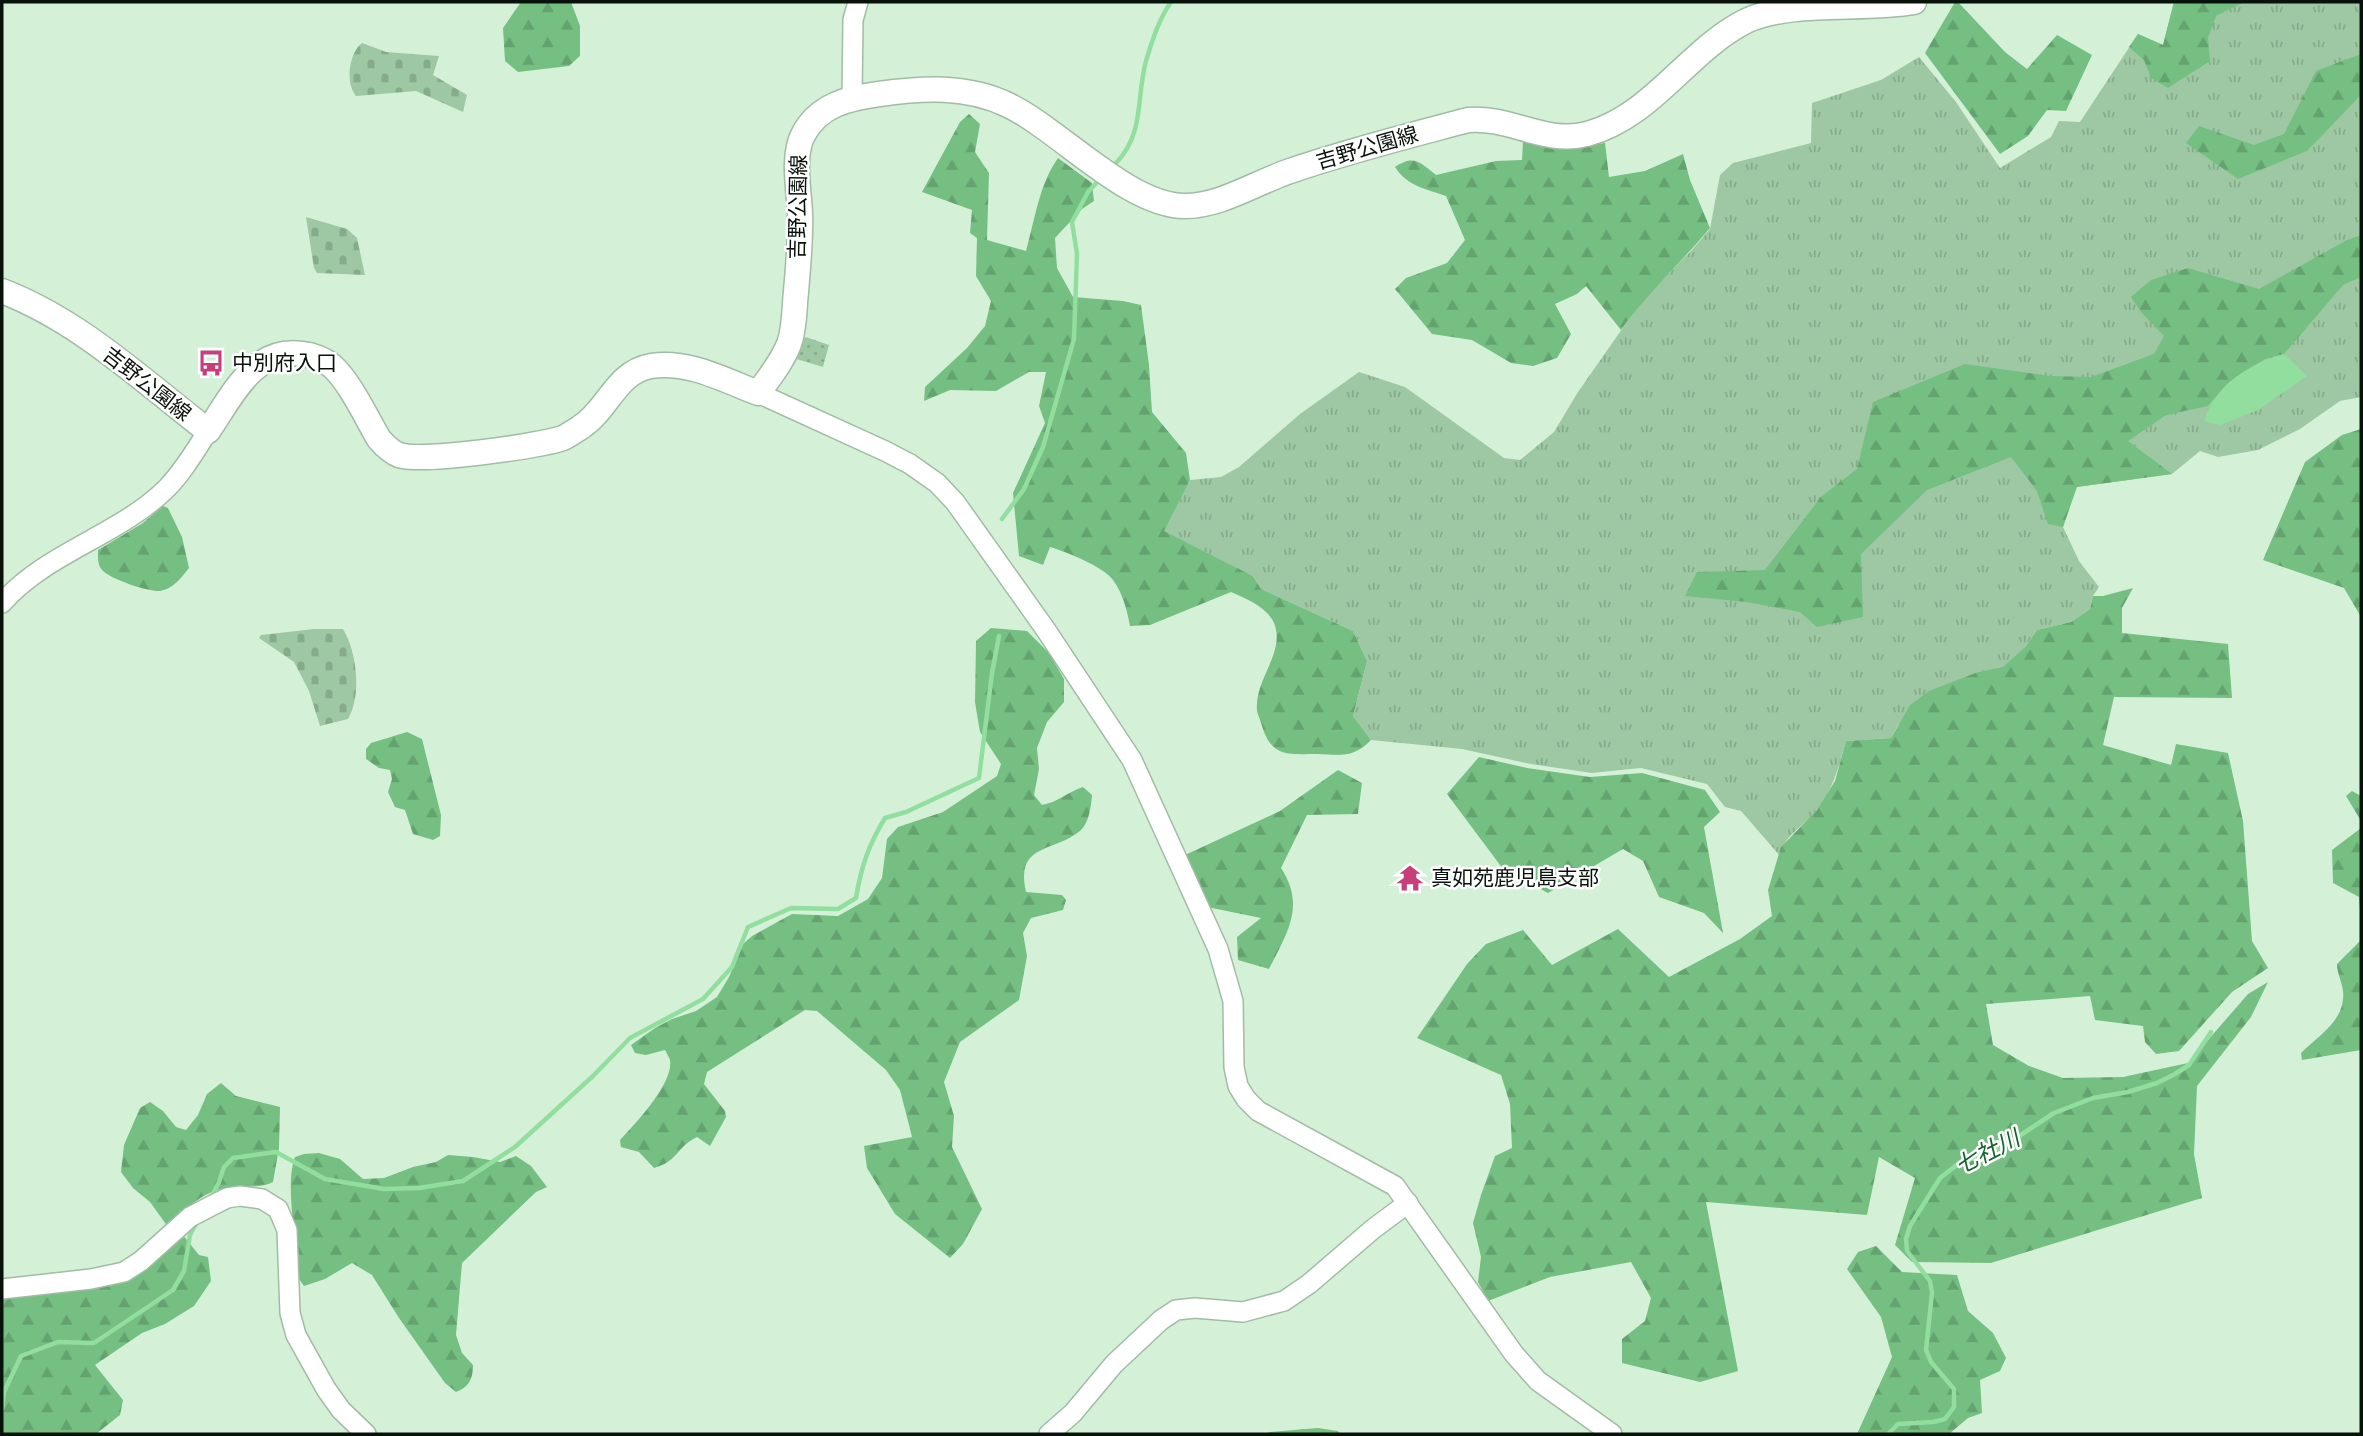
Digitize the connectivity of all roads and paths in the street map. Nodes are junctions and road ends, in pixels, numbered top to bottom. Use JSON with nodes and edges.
{"nodes":[{"id":1,"x":858,"y":2,"type":"edge"},
{"id":2,"x":1914,"y":2,"type":"edge"},
{"id":3,"x":852,"y":97,"type":"junction"},
{"id":4,"x":2,"y":291,"type":"edge"},
{"id":5,"x":758,"y":393,"type":"junction"},
{"id":6,"x":208,"y":431,"type":"junction"},
{"id":7,"x":2,"y":603,"type":"edge"},
{"id":8,"x":1408,"y":1203,"type":"junction"},
{"id":9,"x":2,"y":1289,"type":"edge"},
{"id":10,"x":366,"y":1434,"type":"edge"},
{"id":11,"x":1049,"y":1434,"type":"edge"},
{"id":12,"x":1612,"y":1434,"type":"edge"}],
"edges":[{"from":1,"to":3,"type":"street"},
{"from":2,"to":3,"type":"main road","name":"吉野公園線"},
{"from":3,"to":5,"type":"main road","name":"吉野公園線"},
{"from":4,"to":6,"type":"main road","name":"吉野公園線"},
{"from":5,"to":6,"type":"main road","name":"吉野公園線"},
{"from":5,"to":8,"type":"street"},
{"from":6,"to":7,"type":"street"},
{"from":8,"to":11,"type":"street"},
{"from":8,"to":12,"type":"street"},
{"from":9,"to":10,"type":"street"}]}
